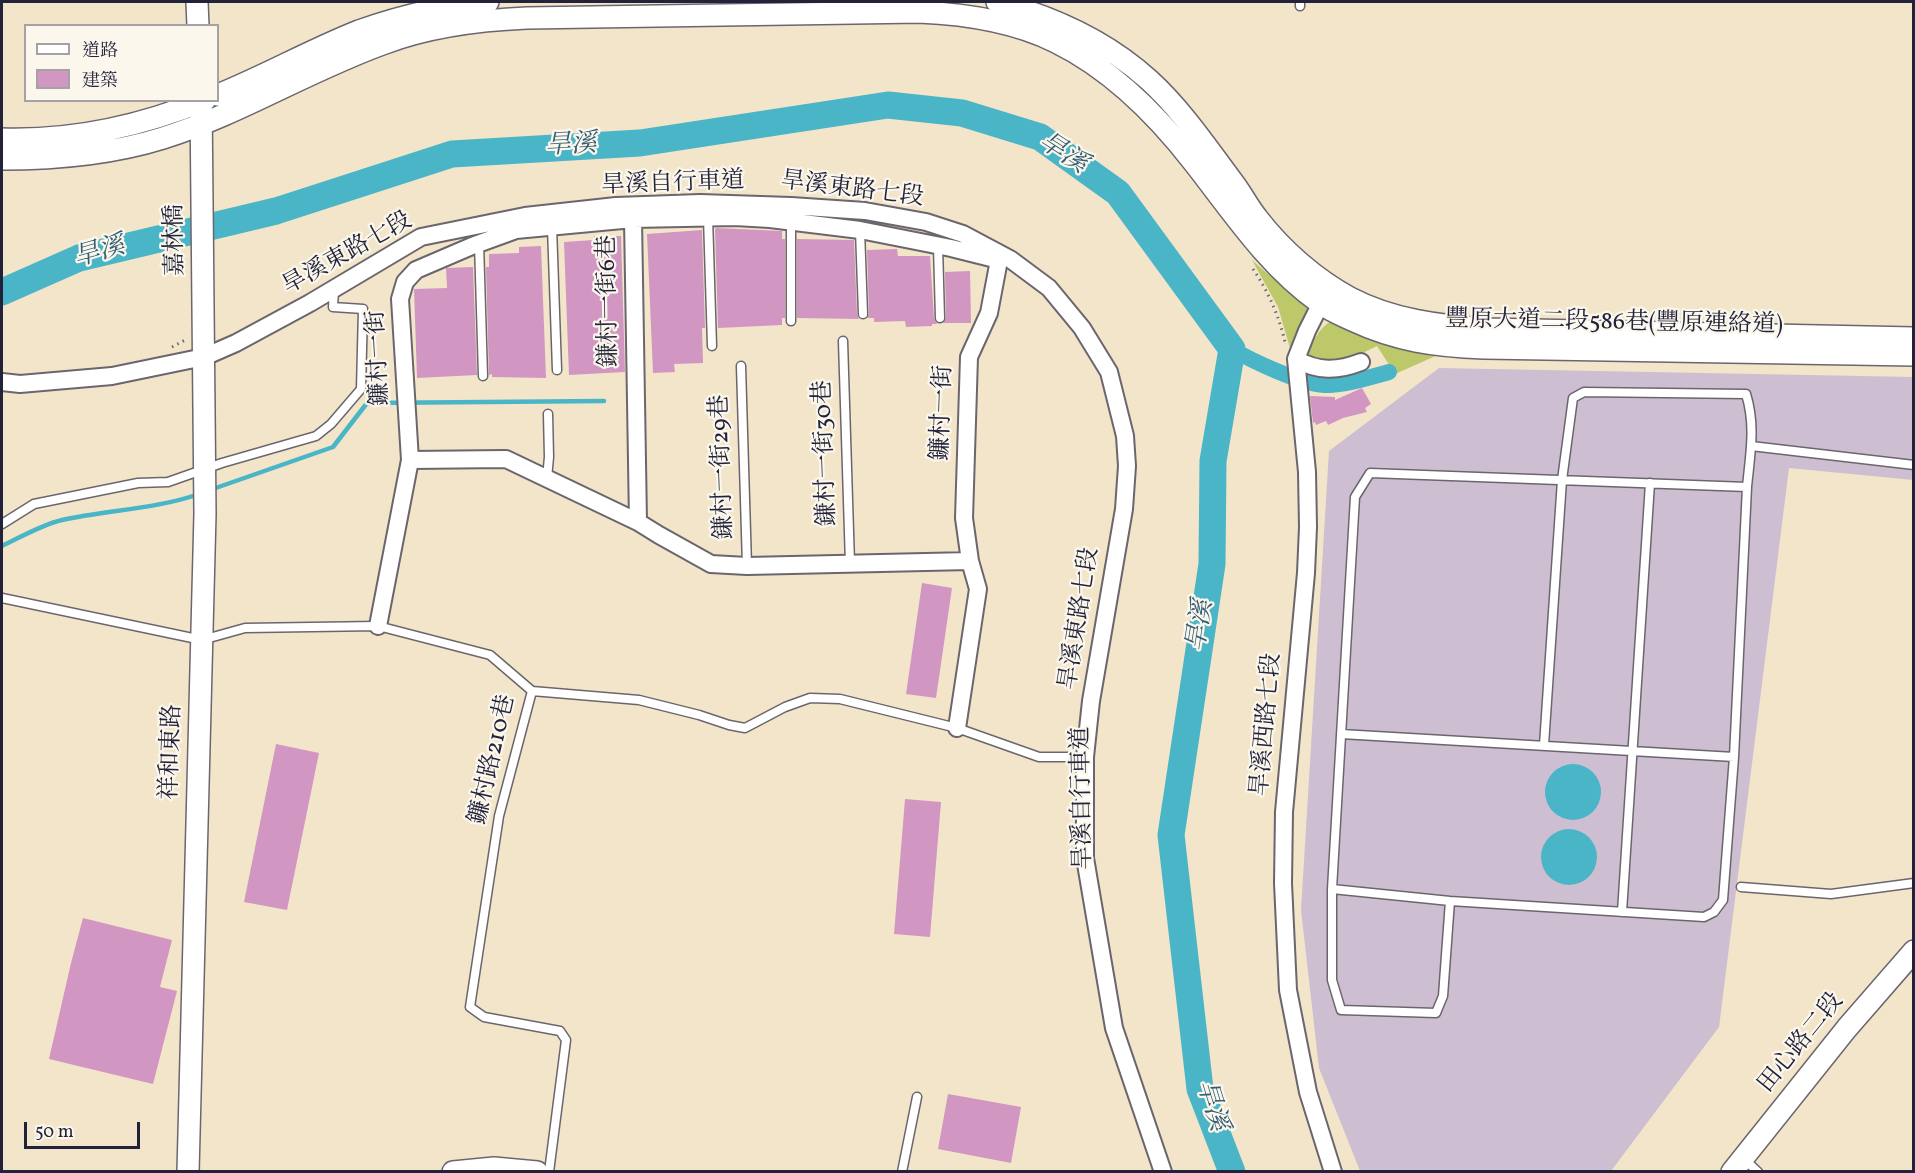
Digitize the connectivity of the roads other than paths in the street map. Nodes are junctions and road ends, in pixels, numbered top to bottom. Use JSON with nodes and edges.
{"nodes":[{"id":1,"x":197,"y":2,"type":"edge"},
{"id":2,"x":488,"y":2,"type":"edge"},
{"id":3,"x":997,"y":2,"type":"edge"},
{"id":4,"x":198,"y":24,"type":"edge"},
{"id":5,"x":219,"y":94,"type":"edge"},
{"id":6,"x":200,"y":102,"type":"edge"},
{"id":7,"x":206,"y":102,"type":"edge"},
{"id":8,"x":202,"y":124,"type":"junction"},
{"id":9,"x":2,"y":139,"type":"edge"},
{"id":10,"x":2,"y":159,"type":"edge"},
{"id":11,"x":708,"y":217,"type":"junction"},
{"id":12,"x":633,"y":219,"type":"junction"},
{"id":13,"x":791,"y":222,"type":"junction"},
{"id":14,"x":552,"y":227,"type":"junction"},
{"id":15,"x":860,"y":230,"type":"junction"},
{"id":16,"x":479,"y":243,"type":"junction"},
{"id":17,"x":938,"y":246,"type":"junction"},
{"id":18,"x":334,"y":289,"type":"junction"},
{"id":19,"x":1325,"y":295,"type":"junction"},
{"id":20,"x":863,"y":314,"type":"dead end"},
{"id":21,"x":940,"y":318,"type":"dead end"},
{"id":22,"x":791,"y":321,"type":"dead end"},
{"id":23,"x":204,"y":333,"type":"joint"},
{"id":24,"x":1914,"y":338,"type":"edge"},
{"id":25,"x":843,"y":341,"type":"dead end"},
{"id":26,"x":712,"y":346,"type":"dead end"},
{"id":27,"x":1914,"y":356,"type":"edge"},
{"id":28,"x":204,"y":357,"type":"junction"},
{"id":29,"x":1361,"y":362,"type":"dead end"},
{"id":30,"x":741,"y":366,"type":"dead end"},
{"id":31,"x":557,"y":370,"type":"dead end"},
{"id":32,"x":1297,"y":371,"type":"junction"},
{"id":33,"x":483,"y":376,"type":"dead end"},
{"id":34,"x":2,"y":382,"type":"edge"},
{"id":35,"x":548,"y":414,"type":"dead end"},
{"id":36,"x":1751,"y":446,"type":"junction"},
{"id":37,"x":410,"y":460,"type":"junction"},
{"id":38,"x":1914,"y":465,"type":"edge"},
{"id":39,"x":206,"y":468,"type":"junction"},
{"id":40,"x":547,"y":479,"type":"junction"},
{"id":41,"x":1562,"y":480,"type":"junction"},
{"id":42,"x":1650,"y":483,"type":"junction"},
{"id":43,"x":1747,"y":487,"type":"junction"},
{"id":44,"x":638,"y":522,"type":"junction"},
{"id":45,"x":2,"y":524,"type":"edge"},
{"id":46,"x":970,"y":561,"type":"junction"},
{"id":47,"x":850,"y":564,"type":"junction"},
{"id":48,"x":747,"y":566,"type":"junction"},
{"id":49,"x":2,"y":598,"type":"edge"},
{"id":50,"x":378,"y":626,"type":"junction"},
{"id":51,"x":202,"y":640,"type":"junction"},
{"id":52,"x":532,"y":691,"type":"junction"},
{"id":53,"x":957,"y":728,"type":"junction"},
{"id":54,"x":1341,"y":734,"type":"junction"},
{"id":55,"x":1544,"y":745,"type":"junction"},
{"id":56,"x":1632,"y":750,"type":"junction"},
{"id":57,"x":1085,"y":757,"type":"junction"},
{"id":58,"x":1734,"y":757,"type":"junction"},
{"id":59,"x":1914,"y":883,"type":"edge"},
{"id":60,"x":1741,"y":887,"type":"dead end"},
{"id":61,"x":1332,"y":889,"type":"junction"},
{"id":62,"x":1450,"y":901,"type":"junction"},
{"id":63,"x":1622,"y":912,"type":"junction"},
{"id":64,"x":1914,"y":951,"type":"edge"},
{"id":65,"x":917,"y":1097,"type":"dead end"},
{"id":66,"x":1744,"y":1167,"type":"edge"},
{"id":67,"x":188,"y":1172,"type":"edge"},
{"id":68,"x":453,"y":1172,"type":"edge"},
{"id":69,"x":537,"y":1172,"type":"edge"},
{"id":70,"x":549,"y":1172,"type":"edge"},
{"id":71,"x":902,"y":1172,"type":"edge"},
{"id":72,"x":1163,"y":1172,"type":"edge"},
{"id":73,"x":1333,"y":1172,"type":"edge"}],
"edges":[{"from":1,"to":4,"type":"street"},
{"from":2,"to":5,"type":"street"},
{"from":3,"to":19,"type":"street"},
{"from":6,"to":9,"type":"street"},
{"from":7,"to":8,"type":"street"},
{"from":8,"to":10,"type":"street"},
{"from":8,"to":19,"type":"street"},
{"from":8,"to":23,"type":"street","name":"嘉林橋"},
{"from":11,"to":12,"type":"street","name":"鐮村一街"},
{"from":11,"to":13,"type":"street","name":"鐮村一街"},
{"from":11,"to":26,"type":"lane"},
{"from":12,"to":14,"type":"street","name":"鐮村一街"},
{"from":12,"to":44,"type":"street","name":"鎌村一街6巷"},
{"from":13,"to":15,"type":"street","name":"鐮村一街"},
{"from":13,"to":22,"type":"lane"},
{"from":14,"to":16,"type":"street","name":"鐮村一街"},
{"from":14,"to":31,"type":"lane"},
{"from":15,"to":17,"type":"street","name":"鐮村一街"},
{"from":15,"to":20,"type":"lane"},
{"from":16,"to":33,"type":"lane"},
{"from":16,"to":37,"type":"street","name":"鐮村一街"},
{"from":17,"to":21,"type":"lane"},
{"from":17,"to":46,"type":"street","name":"鐮村一街"},
{"from":18,"to":28,"type":"street","name":"旱溪東路七段"},
{"from":18,"to":39,"type":"lane"},
{"from":18,"to":57,"type":"street","name":"旱溪東路七段"},
{"from":19,"to":24,"type":"street","name":"豐原大道二段586巷(豐原連絡道)"},
{"from":19,"to":27,"type":"street","name":"豐原大道二段586巷(豐原連絡道)"},
{"from":19,"to":32,"type":"street"},
{"from":23,"to":28,"type":"street","name":"祥和東路"},
{"from":25,"to":47,"type":"lane","name":"鎌村一街30巷"},
{"from":28,"to":34,"type":"street","name":"旱溪東路七段"},
{"from":28,"to":39,"type":"street","name":"祥和東路"},
{"from":29,"to":32,"type":"street"},
{"from":30,"to":48,"type":"lane","name":"鎌村一街29巷"},
{"from":32,"to":73,"type":"street","name":"旱溪西路七段"},
{"from":35,"to":40,"type":"lane"},
{"from":36,"to":38,"type":"lane"},
{"from":36,"to":41,"type":"lane"},
{"from":36,"to":43,"type":"lane"},
{"from":37,"to":40,"type":"street"},
{"from":37,"to":50,"type":"street","name":"鐮村一街"},
{"from":39,"to":45,"type":"lane"},
{"from":39,"to":51,"type":"street","name":"祥和東路"},
{"from":40,"to":44,"type":"street"},
{"from":41,"to":42,"type":"lane"},
{"from":41,"to":54,"type":"lane"},
{"from":41,"to":55,"type":"lane"},
{"from":42,"to":43,"type":"lane"},
{"from":42,"to":56,"type":"lane"},
{"from":43,"to":58,"type":"lane"},
{"from":44,"to":48,"type":"street"},
{"from":46,"to":47,"type":"street"},
{"from":46,"to":53,"type":"street"},
{"from":47,"to":48,"type":"street"},
{"from":49,"to":51,"type":"lane","name":"鐮村路210巷"},
{"from":50,"to":51,"type":"lane","name":"鐮村路210巷"},
{"from":50,"to":52,"type":"lane","name":"鐮村路210巷"},
{"from":51,"to":67,"type":"street","name":"祥和東路"},
{"from":52,"to":53,"type":"lane"},
{"from":52,"to":70,"type":"lane","name":"鐮村路210巷"},
{"from":53,"to":57,"type":"lane"},
{"from":54,"to":55,"type":"lane"},
{"from":54,"to":61,"type":"lane"},
{"from":55,"to":56,"type":"lane"},
{"from":56,"to":58,"type":"lane"},
{"from":56,"to":63,"type":"lane"},
{"from":57,"to":72,"type":"street","name":"旱溪東路七段"},
{"from":58,"to":63,"type":"lane"},
{"from":59,"to":60,"type":"lane"},
{"from":61,"to":62,"type":"lane"},
{"from":61,"to":62,"type":"lane"},
{"from":62,"to":63,"type":"lane"},
{"from":64,"to":66,"type":"street","name":"田心路二段"},
{"from":65,"to":71,"type":"lane"},
{"from":68,"to":69,"type":"street"}]}
